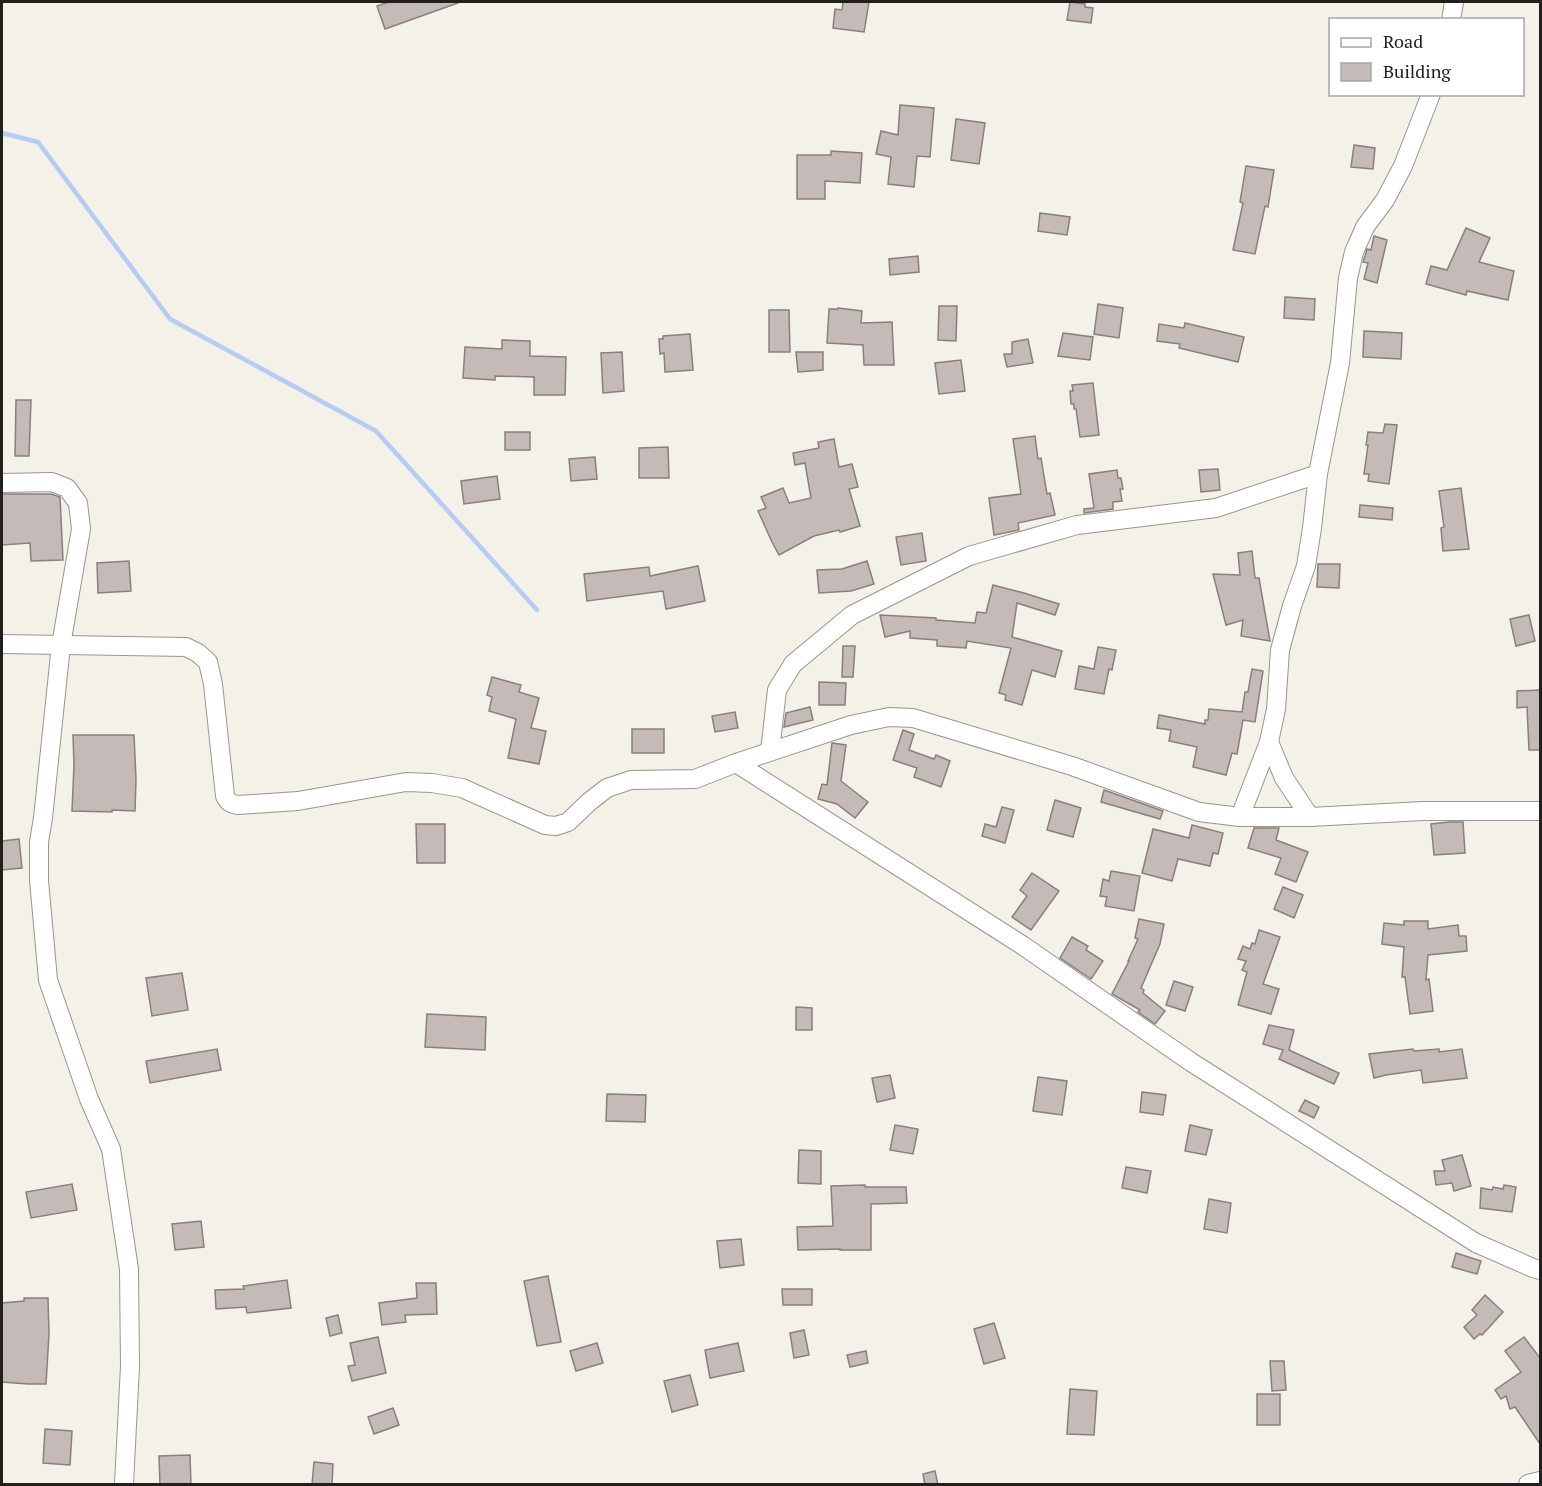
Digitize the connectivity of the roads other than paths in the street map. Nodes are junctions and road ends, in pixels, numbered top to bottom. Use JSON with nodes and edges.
{"nodes":[{"id":1,"x":1454,"y":2,"type":"edge"},
{"id":2,"x":1451,"y":18,"type":"edge"},
{"id":3,"x":1430,"y":96,"type":"edge"},
{"id":4,"x":1318,"y":474,"type":"junction"},
{"id":5,"x":2,"y":483,"type":"edge"},
{"id":6,"x":2,"y":644,"type":"edge"},
{"id":7,"x":61,"y":645,"type":"junction"},
{"id":8,"x":1269,"y":742,"type":"junction"},
{"id":9,"x":770,"y":751,"type":"junction"},
{"id":10,"x":736,"y":763,"type":"junction"},
{"id":11,"x":1540,"y":811,"type":"edge"},
{"id":12,"x":1240,"y":817,"type":"junction"},
{"id":13,"x":1310,"y":817,"type":"junction"},
{"id":14,"x":1540,"y":1270,"type":"edge"},
{"id":15,"x":1540,"y":1481,"type":"edge"},
{"id":16,"x":124,"y":1485,"type":"edge"},
{"id":17,"x":1528,"y":1485,"type":"edge"}],
"edges":[{"from":1,"to":2,"type":"street"},
{"from":3,"to":4,"type":"street"},
{"from":4,"to":8,"type":"street"},
{"from":4,"to":9,"type":"street"},
{"from":5,"to":7,"type":"street"},
{"from":6,"to":7,"type":"street"},
{"from":7,"to":10,"type":"street"},
{"from":7,"to":16,"type":"street"},
{"from":8,"to":12,"type":"street"},
{"from":8,"to":13,"type":"street"},
{"from":9,"to":10,"type":"street"},
{"from":9,"to":12,"type":"street"},
{"from":10,"to":14,"type":"street"},
{"from":11,"to":13,"type":"street"},
{"from":12,"to":13,"type":"street"},
{"from":15,"to":17,"type":"street"}]}
